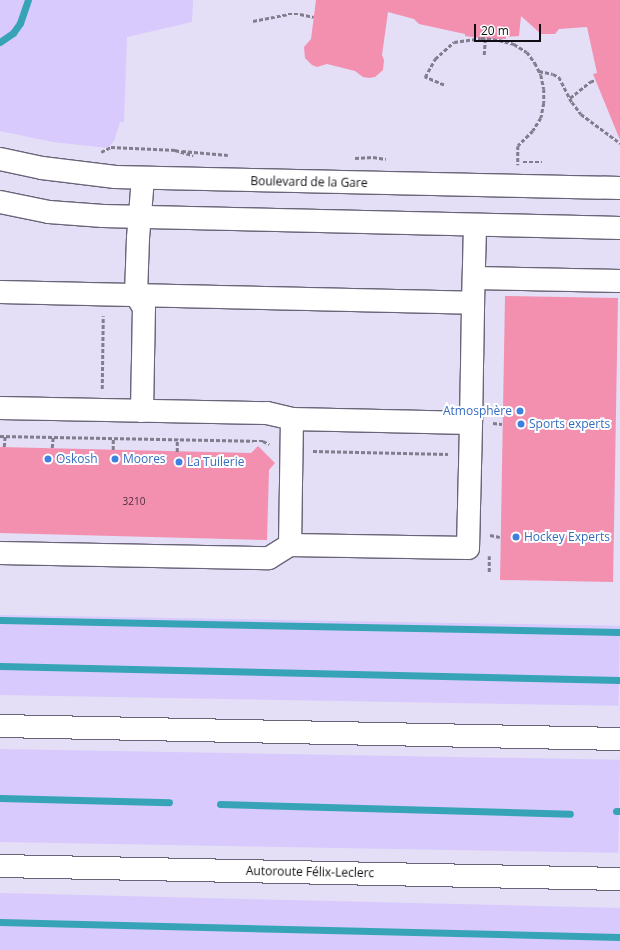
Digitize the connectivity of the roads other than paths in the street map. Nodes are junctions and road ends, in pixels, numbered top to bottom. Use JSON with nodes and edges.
{"nodes":[{"id":1,"x":0,"y":159,"type":"edge"},
{"id":2,"x":143,"y":178,"type":"junction"},
{"id":3,"x":620,"y":188,"type":"edge"},
{"id":4,"x":0,"y":202,"type":"edge"},
{"id":5,"x":139,"y":217,"type":"junction"},
{"id":6,"x":475,"y":225,"type":"junction"},
{"id":7,"x":620,"y":228,"type":"edge"},
{"id":8,"x":474,"y":278,"type":"junction"},
{"id":9,"x":620,"y":281,"type":"edge"},
{"id":10,"x":0,"y":292,"type":"edge"},
{"id":11,"x":136,"y":295,"type":"junction"},
{"id":12,"x":473,"y":303,"type":"junction"},
{"id":13,"x":0,"y":408,"type":"edge"},
{"id":14,"x":142,"y":411,"type":"junction"},
{"id":15,"x":292,"y":419,"type":"junction"},
{"id":16,"x":481,"y":423,"type":"junction"},
{"id":17,"x":290,"y":545,"type":"junction"},
{"id":18,"x":0,"y":553,"type":"edge"},
{"id":19,"x":0,"y":726,"type":"edge"},
{"id":20,"x":620,"y":739,"type":"edge"},
{"id":21,"x":0,"y":866,"type":"edge"},
{"id":22,"x":620,"y":879,"type":"edge"}],
"edges":[{"from":1,"to":2,"type":"main road","name":"Boulevard de la Gare"},
{"from":2,"to":3,"type":"main road","name":"Boulevard de la Gare"},
{"from":2,"to":5,"type":"main road"},
{"from":4,"to":5,"type":"main road"},
{"from":5,"to":6,"type":"main road"},
{"from":5,"to":11,"type":"main road"},
{"from":6,"to":7,"type":"main road"},
{"from":6,"to":8,"type":"main road"},
{"from":8,"to":9,"type":"main road"},
{"from":8,"to":12,"type":"main road"},
{"from":10,"to":11,"type":"main road"},
{"from":11,"to":12,"type":"main road"},
{"from":11,"to":14,"type":"main road"},
{"from":12,"to":16,"type":"main road"},
{"from":13,"to":14,"type":"main road"},
{"from":14,"to":15,"type":"main road"},
{"from":15,"to":16,"type":"main road"},
{"from":15,"to":17,"type":"main road"},
{"from":16,"to":17,"type":"main road"},
{"from":17,"to":18,"type":"main road"},
{"from":19,"to":20,"type":"main road"},
{"from":21,"to":22,"type":"main road","name":"Autoroute Félix-Leclerc"}]}
